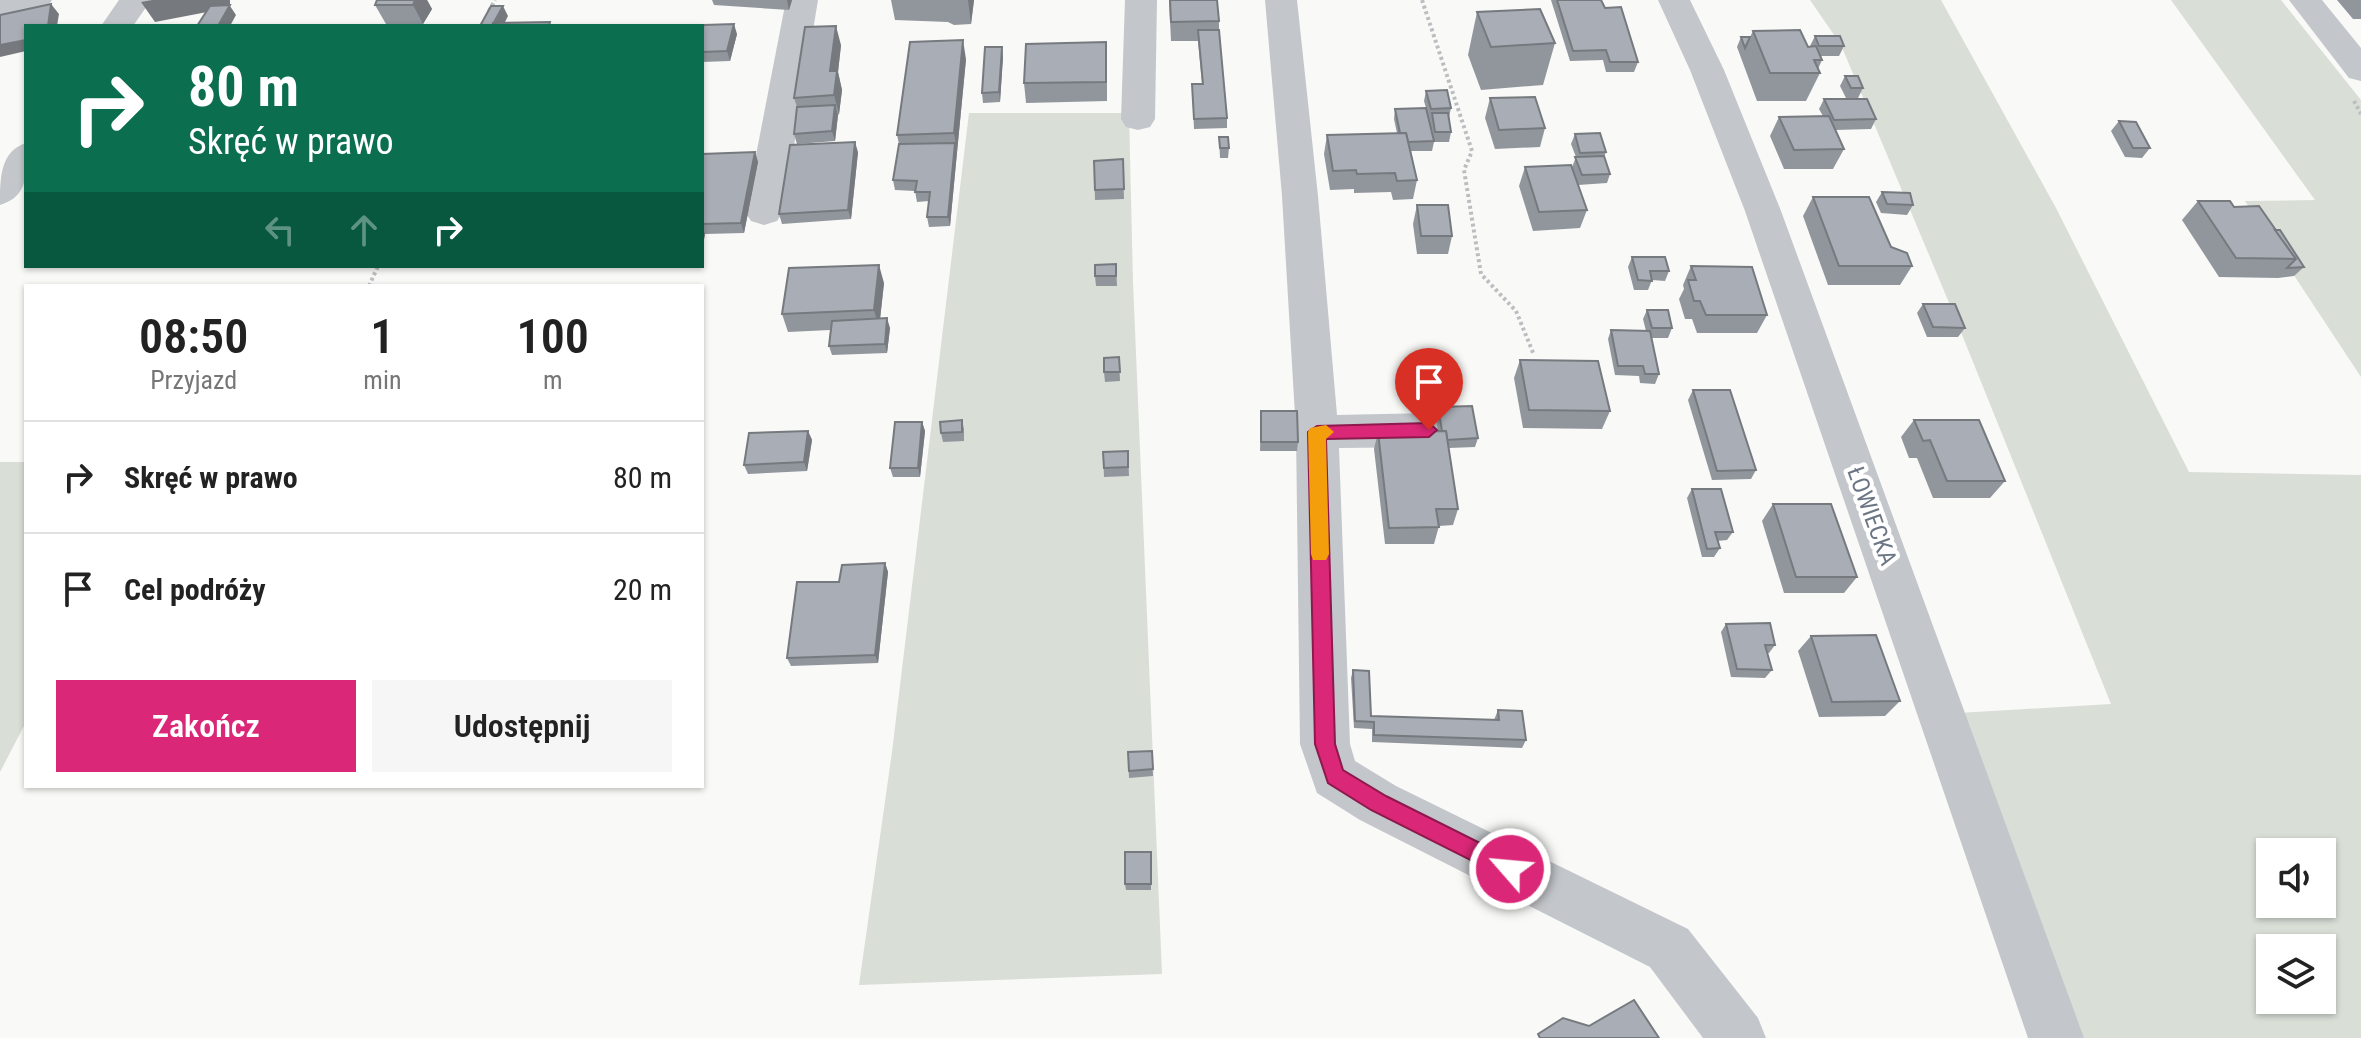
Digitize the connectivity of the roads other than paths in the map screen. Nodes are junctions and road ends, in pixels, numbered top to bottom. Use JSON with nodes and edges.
{"nodes":[{"id":1,"x":36,"y":0,"type":"edge"},
{"id":2,"x":135,"y":0,"type":"edge"},
{"id":3,"x":802,"y":0,"type":"edge"},
{"id":4,"x":1141,"y":0,"type":"edge"},
{"id":5,"x":1281,"y":0,"type":"edge"},
{"id":6,"x":1674,"y":0,"type":"edge"},
{"id":7,"x":2305,"y":0,"type":"edge"},
{"id":8,"x":0,"y":9,"type":"edge"},
{"id":9,"x":118,"y":24,"type":"edge"},
{"id":10,"x":2361,"y":70,"type":"edge"},
{"id":11,"x":1138,"y":119,"type":"dead end"},
{"id":12,"x":24,"y":158,"type":"edge"},
{"id":13,"x":0,"y":192,"type":"edge"},
{"id":14,"x":764,"y":212,"type":"dead end"},
{"id":15,"x":1429,"y":430,"type":"edge"},
{"id":16,"x":1317,"y":432,"type":"junction"},
{"id":17,"x":1738,"y":1038,"type":"edge"},
{"id":18,"x":2056,"y":1038,"type":"edge"}],
"edges":[{"from":1,"to":8,"type":"street"},
{"from":2,"to":9,"type":"street"},
{"from":3,"to":14,"type":"street"},
{"from":4,"to":11,"type":"street"},
{"from":5,"to":16,"type":"street"},
{"from":6,"to":18,"type":"street","name":"ŁOWIECKA"},
{"from":7,"to":10,"type":"street"},
{"from":12,"to":13,"type":"street"},
{"from":15,"to":16,"type":"street"},
{"from":16,"to":17,"type":"street"}]}
